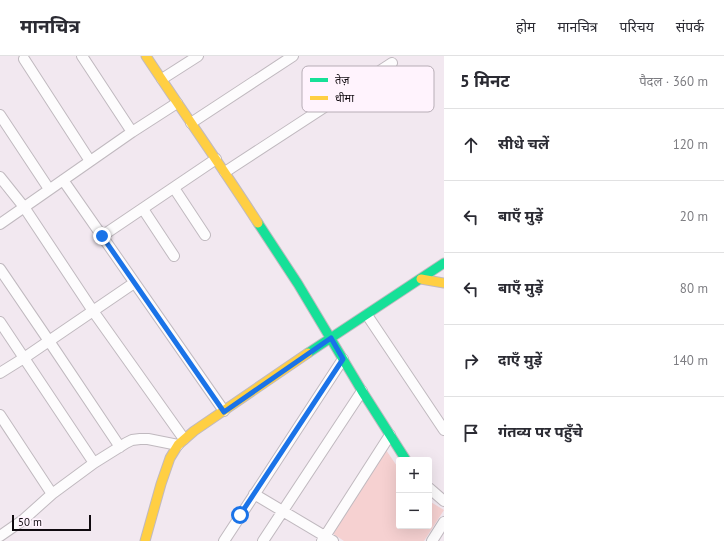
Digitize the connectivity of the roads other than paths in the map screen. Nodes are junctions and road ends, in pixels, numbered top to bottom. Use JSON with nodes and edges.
{"nodes":[{"id":1,"x":82,"y":56,"type":"edge"},
{"id":2,"x":146,"y":56,"type":"edge"},
{"id":3,"x":198,"y":56,"type":"edge"},
{"id":4,"x":293,"y":56,"type":"edge"},
{"id":5,"x":24,"y":59,"type":"dead end"},
{"id":6,"x":392,"y":63,"type":"dead end"},
{"id":7,"x":387,"y":66,"type":"edge"},
{"id":8,"x":162,"y":79,"type":"junction"},
{"id":9,"x":177,"y":104,"type":"junction"},
{"id":10,"x":317,"y":112,"type":"edge"},
{"id":11,"x":0,"y":115,"type":"edge"},
{"id":12,"x":191,"y":123,"type":"junction"},
{"id":13,"x":132,"y":132,"type":"junction"},
{"id":14,"x":216,"y":159,"type":"junction"},
{"id":15,"x":90,"y":162,"type":"junction"},
{"id":16,"x":225,"y":172,"type":"junction"},
{"id":17,"x":0,"y":177,"type":"edge"},
{"id":18,"x":63,"y":180,"type":"junction"},
{"id":19,"x":174,"y":188,"type":"junction"},
{"id":20,"x":50,"y":189,"type":"junction"},
{"id":21,"x":24,"y":208,"type":"junction"},
{"id":22,"x":143,"y":209,"type":"junction"},
{"id":23,"x":0,"y":224,"type":"edge"},
{"id":24,"x":205,"y":235,"type":"dead end"},
{"id":25,"x":102,"y":236,"type":"junction"},
{"id":26,"x":174,"y":256,"type":"dead end"},
{"id":27,"x":444,"y":263,"type":"edge"},
{"id":28,"x":0,"y":269,"type":"edge"},
{"id":29,"x":421,"y":279,"type":"junction"},
{"id":30,"x":444,"y":283,"type":"edge"},
{"id":31,"x":134,"y":284,"type":"junction"},
{"id":32,"x":93,"y":311,"type":"junction"},
{"id":33,"x":367,"y":315,"type":"junction"},
{"id":34,"x":0,"y":322,"type":"edge"},
{"id":35,"x":331,"y":338,"type":"junction"},
{"id":36,"x":49,"y":341,"type":"junction"},
{"id":37,"x":24,"y":358,"type":"junction"},
{"id":38,"x":343,"y":359,"type":"junction"},
{"id":39,"x":0,"y":373,"type":"edge"},
{"id":40,"x":362,"y":390,"type":"junction"},
{"id":41,"x":224,"y":412,"type":"junction"},
{"id":42,"x":0,"y":415,"type":"edge"},
{"id":43,"x":444,"y":430,"type":"edge"},
{"id":44,"x":390,"y":435,"type":"junction"},
{"id":45,"x":181,"y":442,"type":"junction"},
{"id":46,"x":120,"y":447,"type":"junction"},
{"id":47,"x":404,"y":457,"type":"edge"},
{"id":48,"x":94,"y":463,"type":"junction"},
{"id":49,"x":432,"y":491,"type":"edge"},
{"id":50,"x":52,"y":494,"type":"junction"},
{"id":51,"x":254,"y":494,"type":"junction"},
{"id":52,"x":444,"y":501,"type":"edge"},
{"id":53,"x":283,"y":511,"type":"junction"},
{"id":54,"x":444,"y":522,"type":"edge"},
{"id":55,"x":0,"y":536,"type":"edge"},
{"id":56,"x":327,"y":539,"type":"edge"},
{"id":57,"x":145,"y":541,"type":"edge"},
{"id":58,"x":224,"y":541,"type":"edge"},
{"id":59,"x":263,"y":541,"type":"edge"},
{"id":60,"x":432,"y":541,"type":"edge"}],
"edges":[{"from":1,"to":13,"type":"street"},
{"from":2,"to":8,"type":"street"},
{"from":3,"to":8,"type":"street"},
{"from":4,"to":12,"type":"street"},
{"from":5,"to":15,"type":"street"},
{"from":6,"to":7,"type":"street"},
{"from":8,"to":9,"type":"street"},
{"from":9,"to":12,"type":"street"},
{"from":9,"to":13,"type":"street"},
{"from":10,"to":16,"type":"street"},
{"from":11,"to":20,"type":"street"},
{"from":12,"to":14,"type":"street"},
{"from":13,"to":15,"type":"street"},
{"from":14,"to":16,"type":"street"},
{"from":14,"to":19,"type":"street"},
{"from":15,"to":18,"type":"street"},
{"from":16,"to":35,"type":"street"},
{"from":17,"to":21,"type":"street"},
{"from":18,"to":20,"type":"street"},
{"from":18,"to":25,"type":"street"},
{"from":19,"to":22,"type":"street"},
{"from":19,"to":24,"type":"street"},
{"from":20,"to":21,"type":"street"},
{"from":21,"to":23,"type":"street"},
{"from":21,"to":32,"type":"street"},
{"from":22,"to":25,"type":"street"},
{"from":22,"to":26,"type":"street"},
{"from":25,"to":31,"type":"street"},
{"from":27,"to":29,"type":"street"},
{"from":28,"to":36,"type":"street"},
{"from":29,"to":30,"type":"street"},
{"from":29,"to":33,"type":"street"},
{"from":31,"to":32,"type":"street"},
{"from":31,"to":41,"type":"street"},
{"from":32,"to":36,"type":"street"},
{"from":32,"to":45,"type":"street"},
{"from":33,"to":35,"type":"street"},
{"from":33,"to":43,"type":"street"},
{"from":34,"to":37,"type":"street"},
{"from":35,"to":38,"type":"street"},
{"from":35,"to":41,"type":"street"},
{"from":36,"to":37,"type":"street"},
{"from":36,"to":46,"type":"street"},
{"from":37,"to":39,"type":"street"},
{"from":37,"to":48,"type":"street"},
{"from":38,"to":40,"type":"street"},
{"from":38,"to":51,"type":"street"},
{"from":40,"to":44,"type":"street"},
{"from":40,"to":53,"type":"street"},
{"from":41,"to":45,"type":"street"},
{"from":42,"to":50,"type":"street"},
{"from":44,"to":47,"type":"street"},
{"from":44,"to":56,"type":"street"},
{"from":45,"to":46,"type":"street"},
{"from":45,"to":57,"type":"street"},
{"from":46,"to":48,"type":"street"},
{"from":48,"to":50,"type":"street"},
{"from":49,"to":52,"type":"street"},
{"from":50,"to":55,"type":"street"},
{"from":51,"to":53,"type":"street"},
{"from":51,"to":58,"type":"street"},
{"from":53,"to":56,"type":"street"},
{"from":53,"to":59,"type":"street"},
{"from":54,"to":60,"type":"street"}]}
